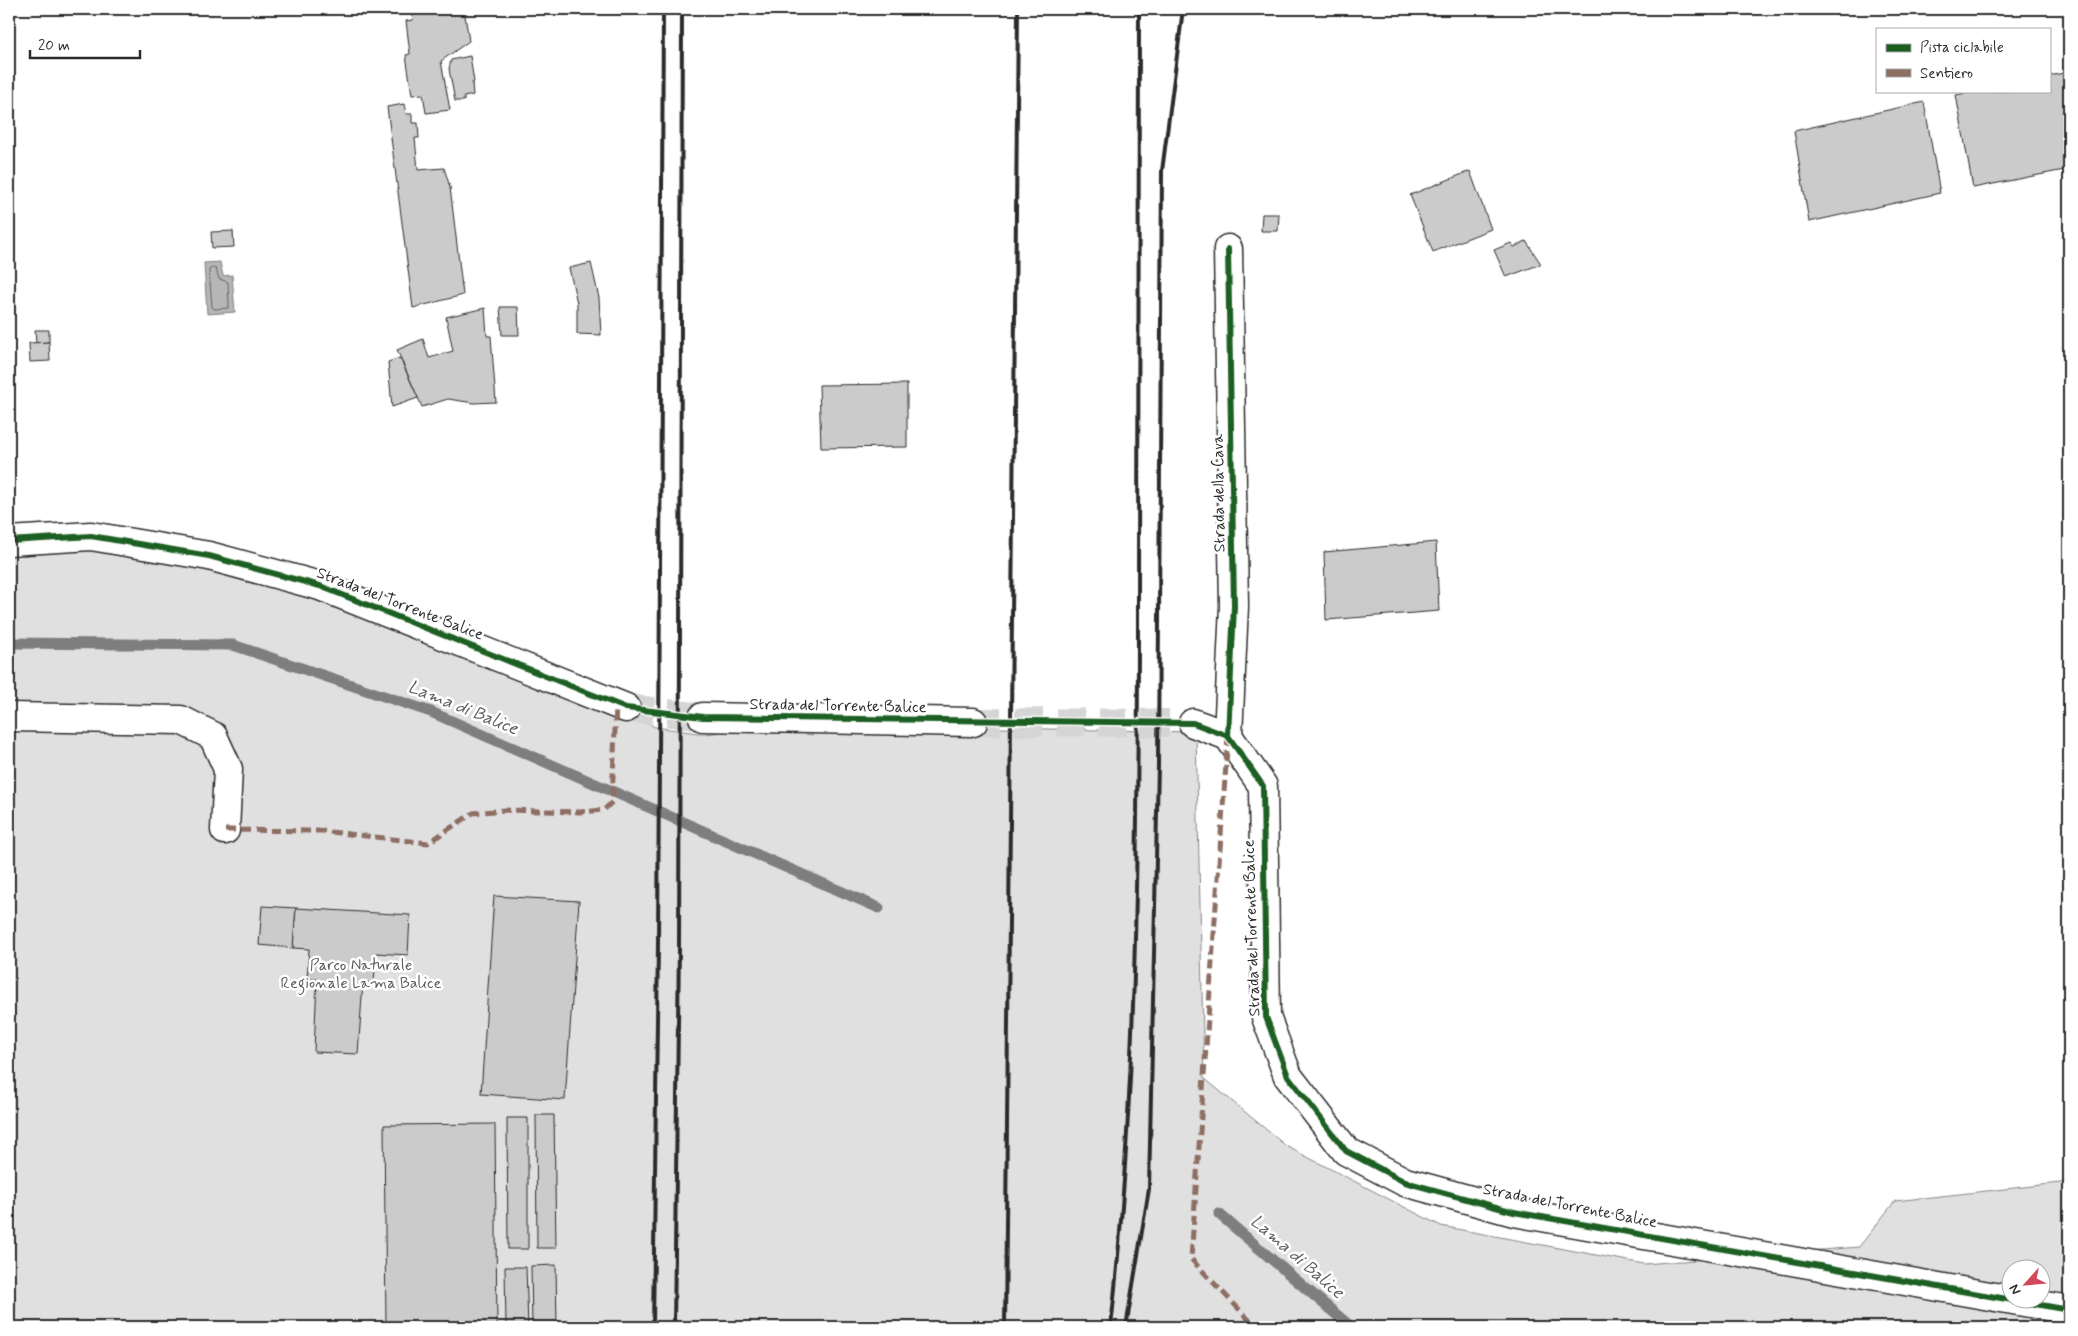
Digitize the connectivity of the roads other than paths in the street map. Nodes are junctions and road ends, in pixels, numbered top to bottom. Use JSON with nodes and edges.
{"nodes":[{"id":1,"x":1228,"y":249,"type":"dead end"},
{"id":2,"x":9,"y":541,"type":"edge"},
{"id":3,"x":626,"y":708,"type":"tunnel mouth"},
{"id":4,"x":9,"y":717,"type":"edge"},
{"id":5,"x":702,"y":717,"type":"tunnel mouth"},
{"id":6,"x":973,"y":722,"type":"tunnel mouth"},
{"id":7,"x":1193,"y":723,"type":"tunnel mouth"},
{"id":8,"x":1228,"y":736,"type":"junction"},
{"id":9,"x":225,"y":830,"type":"dead end"},
{"id":10,"x":2069,"y":1310,"type":"edge"}],
"edges":[{"from":1,"to":8,"type":"street","name":"Strada della Cava"},
{"from":2,"to":3,"type":"street","name":"Strada del Torrente Balice"},
{"from":4,"to":9,"type":"street"},
{"from":5,"to":6,"type":"street","name":"Strada del Torrente Balice"},
{"from":7,"to":8,"type":"street"},
{"from":8,"to":10,"type":"street","name":"Strada del Torrente Balice"}]}
